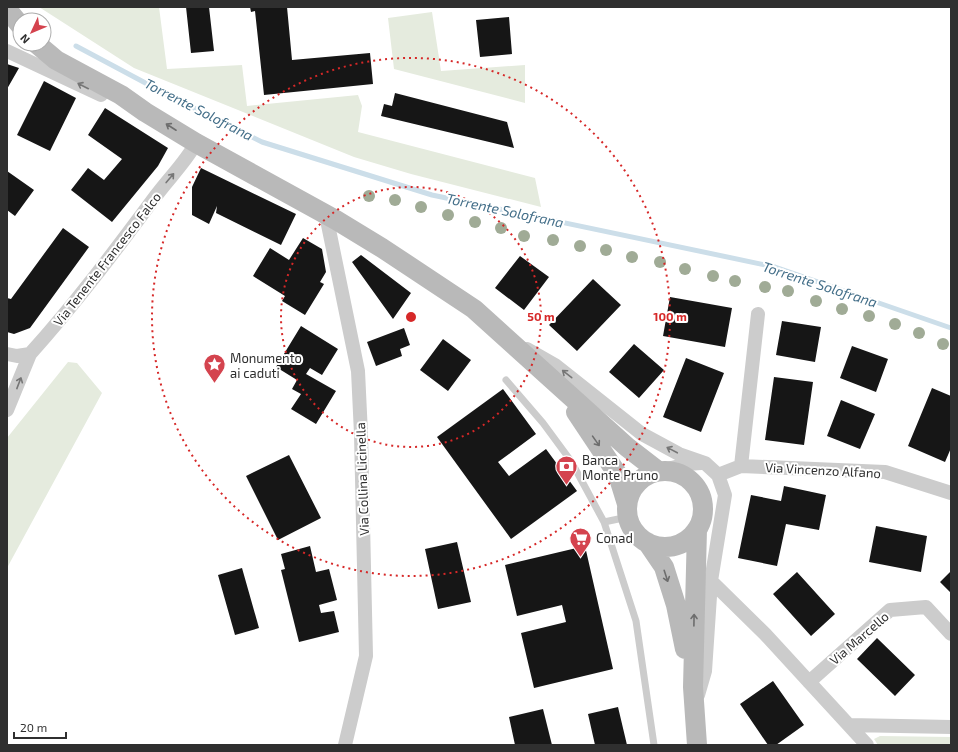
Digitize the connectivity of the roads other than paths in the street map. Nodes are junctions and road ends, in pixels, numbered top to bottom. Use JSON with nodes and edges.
{"nodes":[{"id":1,"x":7,"y":50,"type":"edge"},
{"id":2,"x":46,"y":52,"type":"edge"},
{"id":3,"x":144,"y":112,"type":"junction"},
{"id":4,"x":196,"y":144,"type":"junction"},
{"id":5,"x":326,"y":214,"type":"junction"},
{"id":6,"x":758,"y":314,"type":"dead end"},
{"id":7,"x":512,"y":343,"type":"junction"},
{"id":8,"x":7,"y":354,"type":"edge"},
{"id":9,"x":30,"y":354,"type":"junction"},
{"id":10,"x":506,"y":380,"type":"dead end"},
{"id":11,"x":558,"y":386,"type":"junction"},
{"id":12,"x":7,"y":410,"type":"edge"},
{"id":13,"x":705,"y":463,"type":"junction"},
{"id":14,"x":740,"y":466,"type":"junction"},
{"id":15,"x":661,"y":471,"type":"junction"},
{"id":16,"x":718,"y":476,"type":"junction"},
{"id":17,"x":951,"y":493,"type":"edge"},
{"id":18,"x":627,"y":510,"type":"junction"},
{"id":19,"x":604,"y":522,"type":"junction"},
{"id":20,"x":697,"y":529,"type":"junction"},
{"id":21,"x":719,"y":533,"type":"junction"},
{"id":22,"x":647,"y":542,"type":"junction"},
{"id":23,"x":711,"y":581,"type":"junction"},
{"id":24,"x":951,"y":634,"type":"edge"},
{"id":25,"x":809,"y":682,"type":"junction"},
{"id":26,"x":693,"y":686,"type":"junction"},
{"id":27,"x":695,"y":708,"type":"junction"},
{"id":28,"x":849,"y":724,"type":"junction"},
{"id":29,"x":951,"y":727,"type":"edge"},
{"id":30,"x":345,"y":745,"type":"edge"},
{"id":31,"x":654,"y":745,"type":"edge"},
{"id":32,"x":697,"y":745,"type":"edge"},
{"id":33,"x":867,"y":745,"type":"edge"}],
"edges":[{"from":3,"to":1,"type":"street","one_way":true},
{"from":2,"to":3,"type":"main road"},
{"from":4,"to":3,"type":"main road","one_way":true},
{"from":4,"to":5,"type":"main road"},
{"from":9,"to":4,"type":"street","name":"Via Tenente Francesco Falco","one_way":true},
{"from":5,"to":7,"type":"main road"},
{"from":5,"to":30,"type":"street","name":"Via Collina Licinella"},
{"from":6,"to":14,"type":"street"},
{"from":7,"to":11,"type":"main road"},
{"from":13,"to":7,"type":"street","one_way":true},
{"from":8,"to":9,"type":"street"},
{"from":12,"to":9,"type":"street","one_way":true},
{"from":10,"to":19,"type":"lane"},
{"from":11,"to":15,"type":"main road"},
{"from":11,"to":18,"type":"main road","one_way":true},
{"from":13,"to":15,"type":"street"},
{"from":13,"to":16,"type":"street"},
{"from":14,"to":16,"type":"street","name":"Via Vincenzo Alfano"},
{"from":14,"to":17,"type":"street","name":"Via Vincenzo Alfano"},
{"from":15,"to":18,"type":"main road"},
{"from":15,"to":20,"type":"main road"},
{"from":16,"to":21,"type":"street"},
{"from":18,"to":19,"type":"lane"},
{"from":18,"to":22,"type":"main road"},
{"from":19,"to":31,"type":"lane"},
{"from":20,"to":21,"type":"street"},
{"from":20,"to":22,"type":"main road"},
{"from":26,"to":20,"type":"main road","one_way":true},
{"from":21,"to":23,"type":"street"},
{"from":22,"to":26,"type":"main road","one_way":true},
{"from":23,"to":25,"type":"street"},
{"from":23,"to":27,"type":"street"},
{"from":24,"to":25,"type":"street","name":"Via Marcello"},
{"from":25,"to":28,"type":"street"},
{"from":26,"to":27,"type":"main road"},
{"from":27,"to":32,"type":"main road"},
{"from":28,"to":29,"type":"street"},
{"from":28,"to":33,"type":"street"}]}
